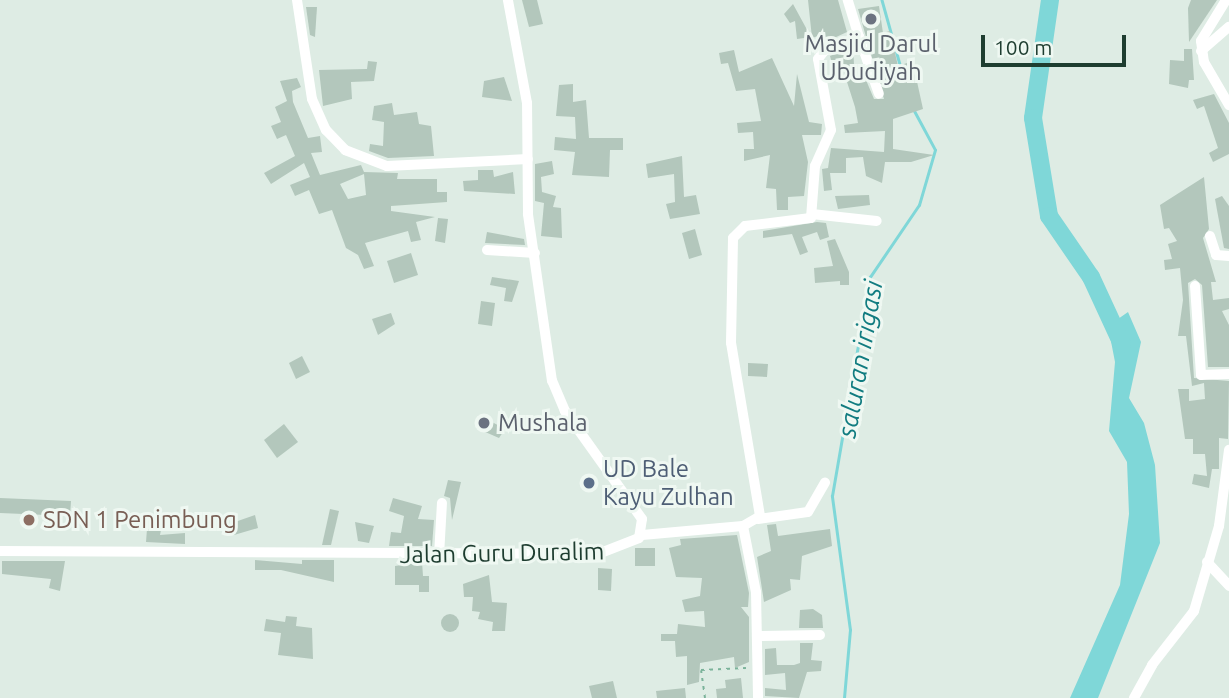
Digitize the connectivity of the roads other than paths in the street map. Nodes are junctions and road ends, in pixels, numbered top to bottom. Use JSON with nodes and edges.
{"nodes":[{"id":1,"x":297,"y":0,"type":"edge"},
{"id":2,"x":508,"y":0,"type":"edge"},
{"id":3,"x":848,"y":0,"type":"edge"},
{"id":4,"x":1226,"y":0,"type":"edge"},
{"id":5,"x":1229,"y":27,"type":"edge"},
{"id":6,"x":859,"y":37,"type":"junction"},
{"id":7,"x":1201,"y":51,"type":"junction"},
{"id":8,"x":879,"y":94,"type":"dead end"},
{"id":9,"x":1229,"y":104,"type":"edge"},
{"id":10,"x":528,"y":159,"type":"junction"},
{"id":11,"x":812,"y":214,"type":"junction"},
{"id":12,"x":877,"y":221,"type":"dead end"},
{"id":13,"x":1210,"y":236,"type":"dead end"},
{"id":14,"x":487,"y":250,"type":"dead end"},
{"id":15,"x":535,"y":253,"type":"junction"},
{"id":16,"x":1229,"y":256,"type":"edge"},
{"id":17,"x":1195,"y":286,"type":"dead end"},
{"id":18,"x":1229,"y":374,"type":"edge"},
{"id":19,"x":1229,"y":450,"type":"edge"},
{"id":20,"x":825,"y":482,"type":"dead end"},
{"id":21,"x":442,"y":503,"type":"dead end"},
{"id":22,"x":758,"y":519,"type":"junction"},
{"id":23,"x":743,"y":526,"type":"junction"},
{"id":24,"x":642,"y":535,"type":"junction"},
{"id":25,"x":0,"y":551,"type":"edge"},
{"id":26,"x":439,"y":556,"type":"junction"},
{"id":27,"x":1207,"y":562,"type":"junction"},
{"id":28,"x":1229,"y":586,"type":"edge"},
{"id":29,"x":820,"y":635,"type":"dead end"},
{"id":30,"x":758,"y":636,"type":"junction"},
{"id":31,"x":758,"y":698,"type":"edge"},
{"id":32,"x":1134,"y":698,"type":"edge"}],
"edges":[{"from":1,"to":10,"type":"street"},
{"from":2,"to":10,"type":"street"},
{"from":3,"to":6,"type":"street"},
{"from":4,"to":7,"type":"street"},
{"from":5,"to":7,"type":"street"},
{"from":6,"to":8,"type":"street"},
{"from":6,"to":11,"type":"street"},
{"from":7,"to":9,"type":"street"},
{"from":10,"to":15,"type":"street"},
{"from":11,"to":12,"type":"street"},
{"from":11,"to":22,"type":"street"},
{"from":13,"to":16,"type":"street"},
{"from":14,"to":15,"type":"street"},
{"from":15,"to":24,"type":"street"},
{"from":17,"to":18,"type":"street"},
{"from":19,"to":27,"type":"street"},
{"from":20,"to":22,"type":"street"},
{"from":21,"to":26,"type":"street"},
{"from":22,"to":23,"type":"street"},
{"from":23,"to":24,"type":"street"},
{"from":23,"to":30,"type":"street"},
{"from":24,"to":26,"type":"street","name":"Jalan Guru Duralim"},
{"from":25,"to":26,"type":"street","name":"Jalan Guru Duralim"},
{"from":27,"to":28,"type":"street"},
{"from":27,"to":32,"type":"street"},
{"from":29,"to":30,"type":"street"},
{"from":30,"to":31,"type":"street"}]}
